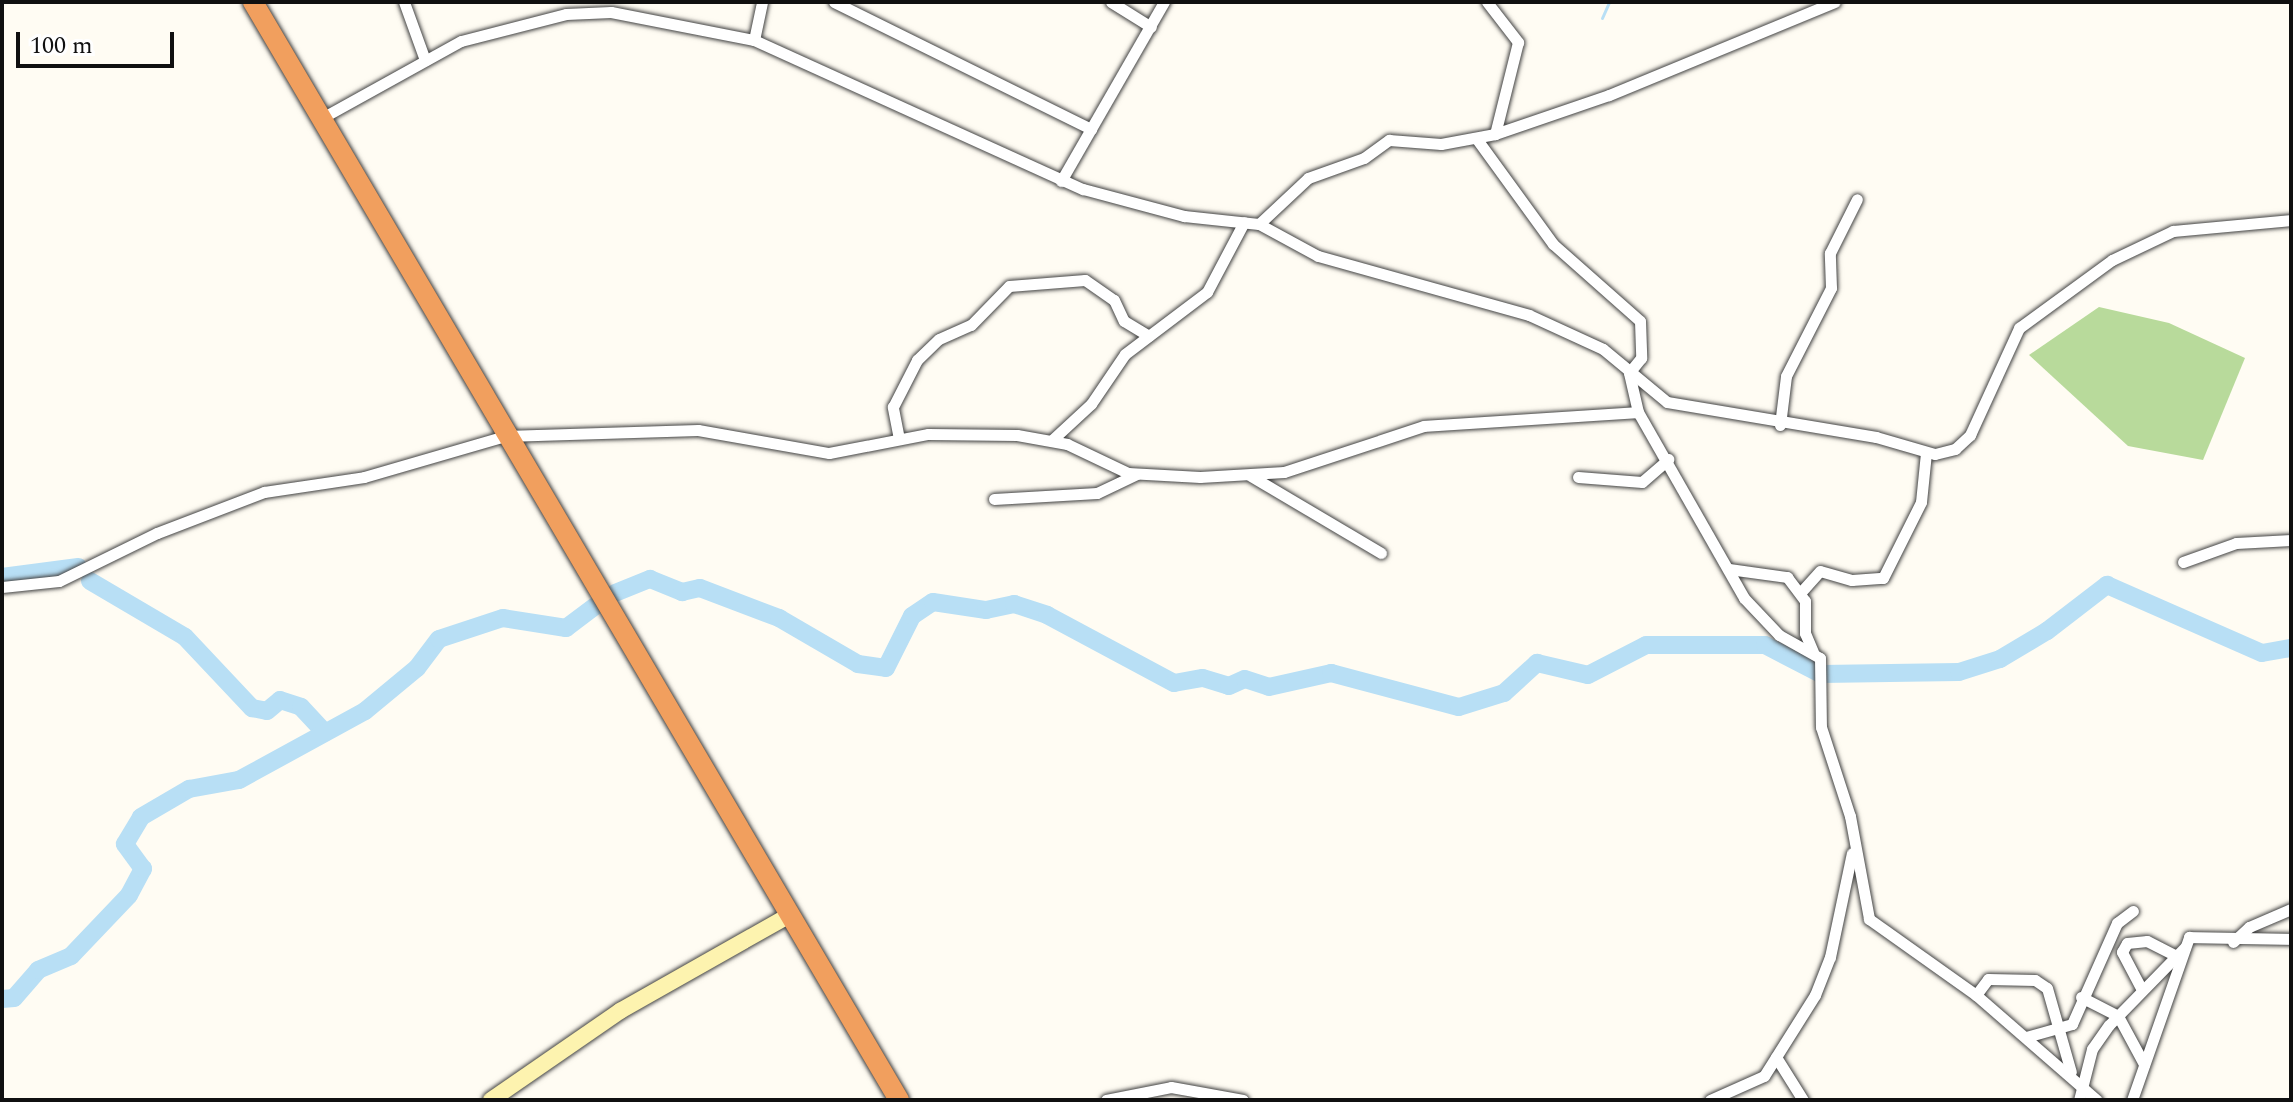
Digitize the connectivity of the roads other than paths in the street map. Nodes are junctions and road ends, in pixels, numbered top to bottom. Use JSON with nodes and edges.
{"nodes":[{"id":1,"x":253,"y":2,"type":"edge"},
{"id":2,"x":404,"y":2,"type":"edge"},
{"id":3,"x":762,"y":2,"type":"edge"},
{"id":4,"x":834,"y":2,"type":"edge"},
{"id":5,"x":1111,"y":2,"type":"edge"},
{"id":6,"x":1164,"y":2,"type":"edge"},
{"id":7,"x":1487,"y":2,"type":"edge"},
{"id":8,"x":1835,"y":2,"type":"edge"},
{"id":9,"x":1151,"y":27,"type":"junction"},
{"id":10,"x":754,"y":40,"type":"junction"},
{"id":11,"x":425,"y":60,"type":"junction"},
{"id":12,"x":320,"y":119,"type":"junction"},
{"id":13,"x":1091,"y":129,"type":"junction"},
{"id":14,"x":1495,"y":134,"type":"junction"},
{"id":15,"x":1476,"y":138,"type":"junction"},
{"id":16,"x":1061,"y":181,"type":"junction"},
{"id":17,"x":1857,"y":199,"type":"dead end"},
{"id":18,"x":2291,"y":220,"type":"edge"},
{"id":19,"x":1244,"y":222,"type":"junction"},
{"id":20,"x":1259,"y":224,"type":"junction"},
{"id":21,"x":1149,"y":336,"type":"junction"},
{"id":22,"x":1629,"y":373,"type":"junction"},
{"id":23,"x":1638,"y":412,"type":"junction"},
{"id":24,"x":1780,"y":425,"type":"junction"},
{"id":25,"x":505,"y":436,"type":"junction"},
{"id":26,"x":899,"y":439,"type":"junction"},
{"id":27,"x":1052,"y":440,"type":"junction"},
{"id":28,"x":1926,"y":453,"type":"junction"},
{"id":29,"x":1668,"y":459,"type":"junction"},
{"id":30,"x":1138,"y":474,"type":"junction"},
{"id":31,"x":1248,"y":475,"type":"junction"},
{"id":32,"x":1578,"y":477,"type":"dead end"},
{"id":33,"x":994,"y":499,"type":"dead end"},
{"id":34,"x":2291,"y":540,"type":"edge"},
{"id":35,"x":1381,"y":553,"type":"dead end"},
{"id":36,"x":2183,"y":562,"type":"dead end"},
{"id":37,"x":1729,"y":569,"type":"junction"},
{"id":38,"x":2,"y":587,"type":"edge"},
{"id":39,"x":1801,"y":592,"type":"junction"},
{"id":40,"x":1813,"y":652,"type":"junction"},
{"id":41,"x":1853,"y":849,"type":"junction"},
{"id":42,"x":2291,"y":909,"type":"edge"},
{"id":43,"x":2133,"y":911,"type":"dead end"},
{"id":44,"x":790,"y":915,"type":"junction"},
{"id":45,"x":2291,"y":939,"type":"edge"},
{"id":46,"x":2233,"y":942,"type":"junction"},
{"id":47,"x":2107,"y":944,"type":"junction"},
{"id":48,"x":2123,"y":947,"type":"junction"},
{"id":49,"x":2185,"y":947,"type":"junction"},
{"id":50,"x":2174,"y":955,"type":"junction"},
{"id":51,"x":2143,"y":988,"type":"junction"},
{"id":52,"x":2170,"y":991,"type":"junction"},
{"id":53,"x":1976,"y":995,"type":"junction"},
{"id":54,"x":2081,"y":997,"type":"junction"},
{"id":55,"x":2118,"y":1016,"type":"junction"},
{"id":56,"x":2060,"y":1029,"type":"junction"},
{"id":57,"x":2026,"y":1037,"type":"junction"},
{"id":58,"x":1776,"y":1057,"type":"junction"},
{"id":59,"x":2144,"y":1064,"type":"junction"},
{"id":60,"x":2071,"y":1072,"type":"junction"},
{"id":61,"x":2084,"y":1085,"type":"junction"},
{"id":62,"x":491,"y":1100,"type":"edge"},
{"id":63,"x":899,"y":1100,"type":"edge"},
{"id":64,"x":1106,"y":1100,"type":"edge"},
{"id":65,"x":1243,"y":1100,"type":"edge"},
{"id":66,"x":1710,"y":1100,"type":"edge"},
{"id":67,"x":1803,"y":1100,"type":"edge"},
{"id":68,"x":2079,"y":1100,"type":"edge"},
{"id":69,"x":2097,"y":1100,"type":"edge"},
{"id":70,"x":2132,"y":1100,"type":"edge"}],
"edges":[{"from":1,"to":12,"type":"highway"},
{"from":2,"to":11,"type":"street"},
{"from":3,"to":10,"type":"street"},
{"from":4,"to":13,"type":"street"},
{"from":5,"to":9,"type":"street"},
{"from":6,"to":9,"type":"street"},
{"from":7,"to":14,"type":"street"},
{"from":8,"to":14,"type":"street"},
{"from":9,"to":13,"type":"street"},
{"from":10,"to":11,"type":"street"},
{"from":10,"to":16,"type":"street"},
{"from":11,"to":12,"type":"street"},
{"from":12,"to":25,"type":"highway"},
{"from":13,"to":16,"type":"street"},
{"from":14,"to":15,"type":"street"},
{"from":15,"to":20,"type":"street"},
{"from":15,"to":22,"type":"street"},
{"from":16,"to":19,"type":"street"},
{"from":17,"to":24,"type":"street"},
{"from":18,"to":28,"type":"street"},
{"from":19,"to":20,"type":"street"},
{"from":19,"to":21,"type":"street"},
{"from":20,"to":22,"type":"street"},
{"from":21,"to":26,"type":"street"},
{"from":21,"to":27,"type":"street"},
{"from":22,"to":23,"type":"street"},
{"from":22,"to":24,"type":"street"},
{"from":23,"to":29,"type":"street"},
{"from":23,"to":31,"type":"street"},
{"from":24,"to":28,"type":"street"},
{"from":25,"to":26,"type":"street"},
{"from":25,"to":38,"type":"street"},
{"from":25,"to":44,"type":"highway"},
{"from":26,"to":27,"type":"street"},
{"from":27,"to":30,"type":"street"},
{"from":28,"to":39,"type":"street"},
{"from":29,"to":32,"type":"street"},
{"from":29,"to":37,"type":"street"},
{"from":30,"to":31,"type":"street"},
{"from":30,"to":33,"type":"street"},
{"from":31,"to":35,"type":"street"},
{"from":34,"to":36,"type":"street"},
{"from":37,"to":39,"type":"street"},
{"from":37,"to":40,"type":"street"},
{"from":39,"to":40,"type":"street"},
{"from":40,"to":41,"type":"street"},
{"from":41,"to":53,"type":"street"},
{"from":41,"to":58,"type":"street"},
{"from":42,"to":46,"type":"street"},
{"from":43,"to":47,"type":"street"},
{"from":44,"to":62,"type":"street"},
{"from":44,"to":63,"type":"highway"},
{"from":45,"to":46,"type":"street"},
{"from":46,"to":49,"type":"street"},
{"from":47,"to":48,"type":"street"},
{"from":47,"to":54,"type":"street"},
{"from":48,"to":50,"type":"street"},
{"from":48,"to":51,"type":"street"},
{"from":49,"to":50,"type":"street"},
{"from":49,"to":52,"type":"street"},
{"from":50,"to":51,"type":"street"},
{"from":51,"to":52,"type":"street"},
{"from":51,"to":55,"type":"street"},
{"from":52,"to":59,"type":"street"},
{"from":53,"to":56,"type":"street"},
{"from":53,"to":57,"type":"street"},
{"from":54,"to":55,"type":"street"},
{"from":54,"to":56,"type":"street"},
{"from":55,"to":59,"type":"street"},
{"from":55,"to":61,"type":"street"},
{"from":56,"to":57,"type":"street"},
{"from":56,"to":60,"type":"street"},
{"from":57,"to":60,"type":"street"},
{"from":58,"to":66,"type":"street"},
{"from":58,"to":67,"type":"street"},
{"from":59,"to":70,"type":"street"},
{"from":60,"to":61,"type":"street"},
{"from":61,"to":68,"type":"street"},
{"from":61,"to":69,"type":"street"},
{"from":64,"to":65,"type":"street"}]}
